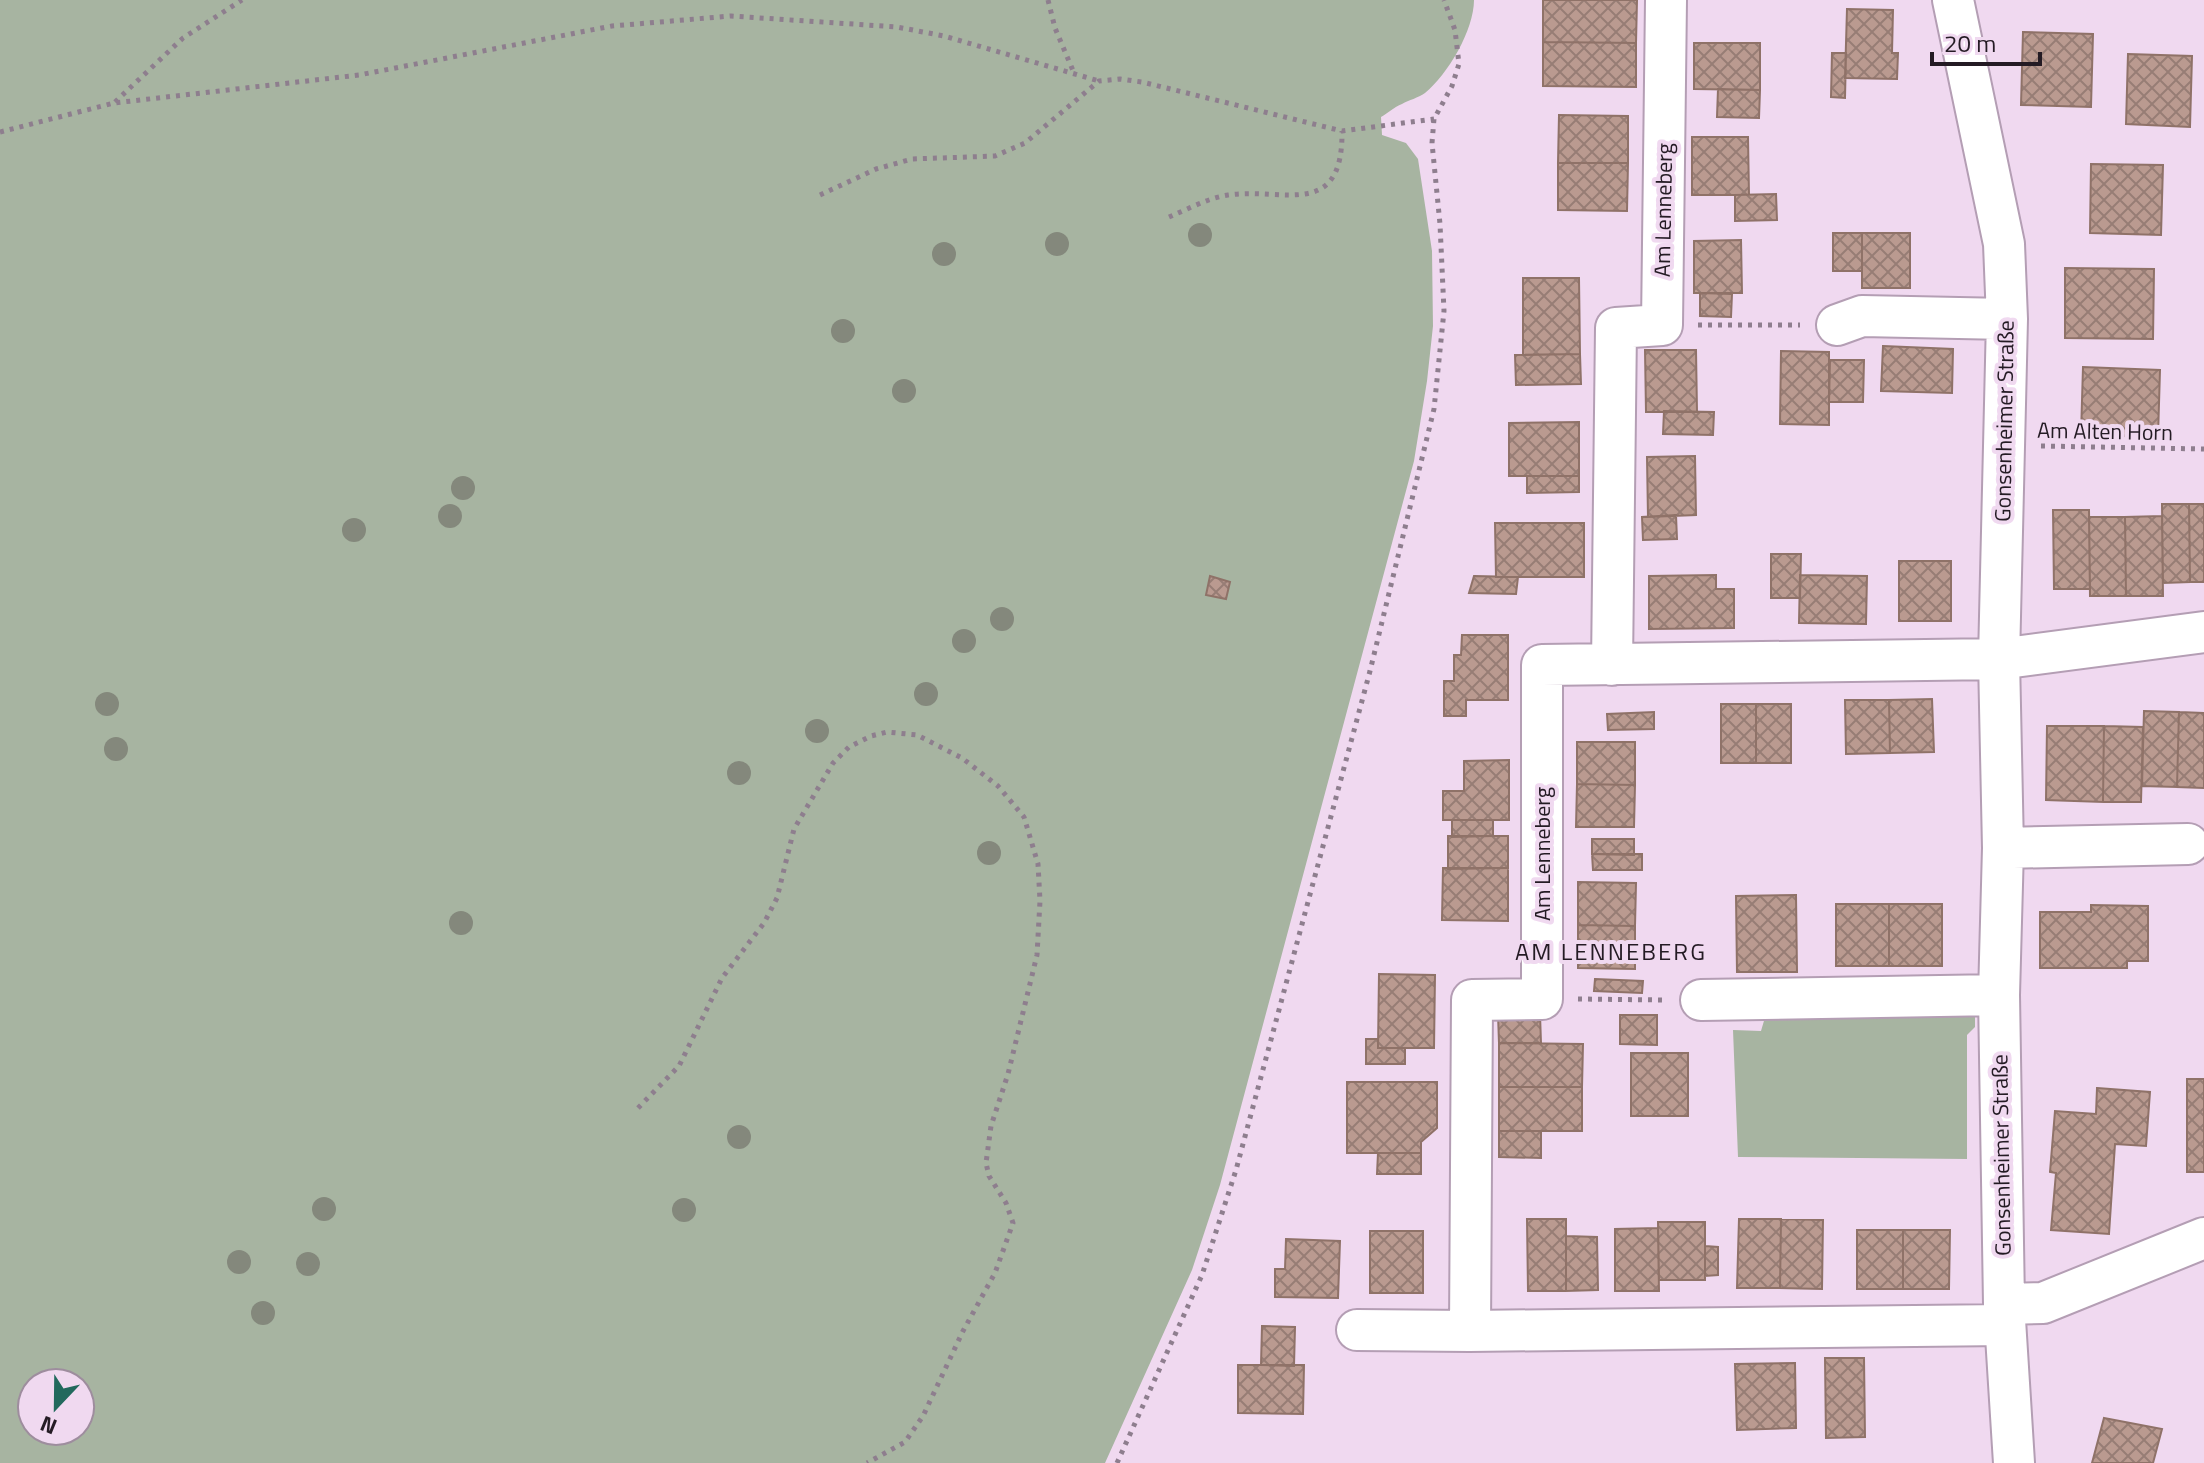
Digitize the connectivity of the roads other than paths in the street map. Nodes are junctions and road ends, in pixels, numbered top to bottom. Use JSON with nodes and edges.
{"nodes":[{"id":1,"x":1666,"y":0,"type":"edge"},
{"id":2,"x":1953,"y":0,"type":"edge"},
{"id":3,"x":2007,"y":319,"type":"junction"},
{"id":4,"x":1837,"y":325,"type":"road end"},
{"id":5,"x":2204,"y":632,"type":"edge"},
{"id":6,"x":1999,"y":659,"type":"junction"},
{"id":7,"x":1612,"y":665,"type":"junction"},
{"id":8,"x":2188,"y":844,"type":"dead end"},
{"id":9,"x":2003,"y":848,"type":"junction"},
{"id":10,"x":1999,"y":995,"type":"junction"},
{"id":11,"x":1701,"y":1000,"type":"road end"},
{"id":12,"x":2204,"y":1238,"type":"edge"},
{"id":13,"x":2004,"y":1315,"type":"junction"},
{"id":14,"x":1357,"y":1330,"type":"dead end"},
{"id":15,"x":1470,"y":1331,"type":"junction"},
{"id":16,"x":2014,"y":1463,"type":"edge"}],
"edges":[{"from":1,"to":7,"type":"street","name":"Am Lenneberg"},
{"from":2,"to":3,"type":"street","name":"Gonsenheimer Straße"},
{"from":3,"to":4,"type":"street"},
{"from":3,"to":6,"type":"street","name":"Gonsenheimer Straße"},
{"from":5,"to":6,"type":"street","name":"Am Lenneberg"},
{"from":6,"to":7,"type":"street","name":"Am Lenneberg"},
{"from":6,"to":9,"type":"street","name":"Gonsenheimer Straße"},
{"from":7,"to":15,"type":"street","name":"Am Lenneberg"},
{"from":8,"to":9,"type":"street"},
{"from":9,"to":10,"type":"street","name":"Gonsenheimer Straße"},
{"from":10,"to":11,"type":"street"},
{"from":10,"to":13,"type":"street","name":"Gonsenheimer Straße"},
{"from":12,"to":13,"type":"street"},
{"from":13,"to":15,"type":"street"},
{"from":13,"to":16,"type":"street","name":"Gonsenheimer Straße"},
{"from":14,"to":15,"type":"street"}]}
